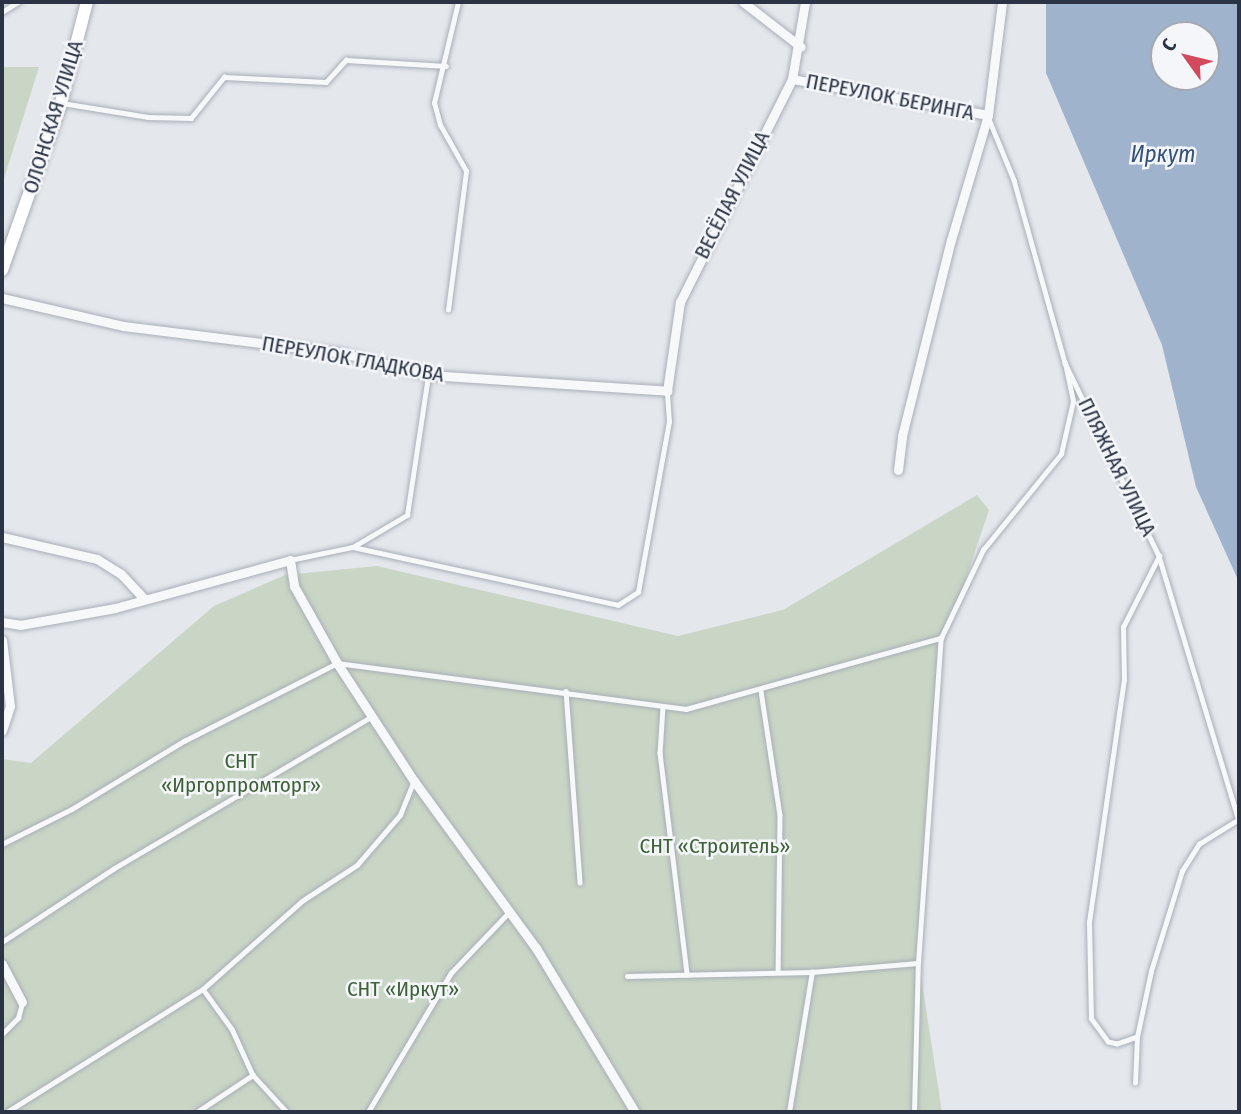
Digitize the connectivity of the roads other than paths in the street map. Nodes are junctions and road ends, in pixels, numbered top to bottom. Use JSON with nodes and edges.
{"nodes":[{"id":1,"x":18,"y":2,"type":"edge"},
{"id":2,"x":87,"y":2,"type":"edge"},
{"id":3,"x":458,"y":2,"type":"edge"},
{"id":4,"x":743,"y":2,"type":"edge"},
{"id":5,"x":805,"y":2,"type":"edge"},
{"id":6,"x":1002,"y":2,"type":"edge"},
{"id":7,"x":2,"y":12,"type":"edge"},
{"id":8,"x":801,"y":47,"type":"junction"},
{"id":9,"x":446,"y":66,"type":"junction"},
{"id":10,"x":792,"y":79,"type":"junction"},
{"id":11,"x":61,"y":103,"type":"junction"},
{"id":12,"x":988,"y":115,"type":"junction"},
{"id":13,"x":2,"y":270,"type":"edge"},
{"id":14,"x":2,"y":298,"type":"edge"},
{"id":15,"x":448,"y":310,"type":"dead end"},
{"id":16,"x":1065,"y":363,"type":"junction"},
{"id":17,"x":429,"y":374,"type":"junction"},
{"id":18,"x":667,"y":391,"type":"junction"},
{"id":19,"x":898,"y":470,"type":"dead end"},
{"id":20,"x":2,"y":537,"type":"edge"},
{"id":21,"x":352,"y":547,"type":"junction"},
{"id":22,"x":1159,"y":556,"type":"junction"},
{"id":23,"x":290,"y":560,"type":"junction"},
{"id":24,"x":144,"y":599,"type":"junction"},
{"id":25,"x":2,"y":622,"type":"edge"},
{"id":26,"x":941,"y":638,"type":"junction"},
{"id":27,"x":2,"y":640,"type":"edge"},
{"id":28,"x":337,"y":663,"type":"junction"},
{"id":29,"x":566,"y":691,"type":"junction"},
{"id":30,"x":761,"y":691,"type":"junction"},
{"id":31,"x":663,"y":707,"type":"junction"},
{"id":32,"x":373,"y":715,"type":"junction"},
{"id":33,"x":2,"y":731,"type":"edge"},
{"id":34,"x":414,"y":780,"type":"junction"},
{"id":35,"x":1239,"y":820,"type":"edge"},
{"id":36,"x":2,"y":844,"type":"edge"},
{"id":37,"x":580,"y":882,"type":"dead end"},
{"id":38,"x":510,"y":910,"type":"junction"},
{"id":39,"x":2,"y":942,"type":"edge"},
{"id":40,"x":918,"y":962,"type":"junction"},
{"id":41,"x":2,"y":964,"type":"edge"},
{"id":42,"x":778,"y":971,"type":"junction"},
{"id":43,"x":812,"y":972,"type":"junction"},
{"id":44,"x":688,"y":974,"type":"junction"},
{"id":45,"x":627,"y":976,"type":"dead end"},
{"id":46,"x":203,"y":989,"type":"junction"},
{"id":47,"x":22,"y":1002,"type":"joint"},
{"id":48,"x":2,"y":1034,"type":"edge"},
{"id":49,"x":1137,"y":1037,"type":"junction"},
{"id":50,"x":253,"y":1075,"type":"junction"},
{"id":51,"x":1135,"y":1083,"type":"dead end"},
{"id":52,"x":7,"y":1112,"type":"edge"},
{"id":53,"x":197,"y":1112,"type":"edge"},
{"id":54,"x":287,"y":1112,"type":"edge"},
{"id":55,"x":368,"y":1112,"type":"edge"},
{"id":56,"x":635,"y":1112,"type":"edge"},
{"id":57,"x":789,"y":1112,"type":"edge"},
{"id":58,"x":914,"y":1112,"type":"edge"}],
"edges":[{"from":1,"to":7,"type":"lane"},
{"from":2,"to":11,"type":"street","name":"ОЛОНСКАЯ УЛИЦА"},
{"from":3,"to":9,"type":"lane"},
{"from":4,"to":8,"type":"street"},
{"from":5,"to":8,"type":"street","name":"ВЕСЁЛАЯ УЛИЦА"},
{"from":6,"to":12,"type":"street","name":"ПЛЯЖНАЯ УЛИЦА"},
{"from":8,"to":10,"type":"street","name":"ВЕСЁЛАЯ УЛИЦА"},
{"from":9,"to":11,"type":"lane"},
{"from":9,"to":15,"type":"lane"},
{"from":10,"to":12,"type":"street","name":"ПЕРЕУЛОК БЕРИНГА"},
{"from":10,"to":18,"type":"street","name":"ВЕСЁЛАЯ УЛИЦА"},
{"from":11,"to":13,"type":"street","name":"ОЛОНСКАЯ УЛИЦА"},
{"from":12,"to":16,"type":"lane","name":"ПЛЯЖНАЯ УЛИЦА"},
{"from":12,"to":19,"type":"street","name":"ПЛЯЖНАЯ УЛИЦА"},
{"from":14,"to":17,"type":"street","name":"ПЕРЕУЛОК ГЛАДКОВА"},
{"from":16,"to":22,"type":"lane","name":"ПЛЯЖНАЯ УЛИЦА"},
{"from":16,"to":26,"type":"lane"},
{"from":17,"to":18,"type":"street","name":"ПЕРЕУЛОК ГЛАДКОВА"},
{"from":17,"to":21,"type":"lane"},
{"from":18,"to":21,"type":"lane"},
{"from":20,"to":24,"type":"street"},
{"from":21,"to":23,"type":"lane"},
{"from":22,"to":35,"type":"lane","name":"ПЛЯЖНАЯ УЛИЦА"},
{"from":22,"to":49,"type":"lane"},
{"from":23,"to":24,"type":"street"},
{"from":23,"to":28,"type":"street"},
{"from":24,"to":25,"type":"street"},
{"from":26,"to":30,"type":"lane"},
{"from":26,"to":40,"type":"lane"},
{"from":27,"to":33,"type":"street"},
{"from":28,"to":29,"type":"lane"},
{"from":28,"to":32,"type":"street"},
{"from":28,"to":36,"type":"lane"},
{"from":29,"to":31,"type":"lane"},
{"from":29,"to":37,"type":"lane"},
{"from":30,"to":31,"type":"lane"},
{"from":30,"to":42,"type":"lane"},
{"from":31,"to":44,"type":"lane"},
{"from":32,"to":34,"type":"street"},
{"from":32,"to":39,"type":"lane"},
{"from":34,"to":38,"type":"street"},
{"from":34,"to":46,"type":"lane"},
{"from":35,"to":49,"type":"lane"},
{"from":38,"to":55,"type":"lane"},
{"from":38,"to":56,"type":"street"},
{"from":40,"to":43,"type":"lane"},
{"from":40,"to":58,"type":"lane"},
{"from":41,"to":47,"type":"street"},
{"from":42,"to":43,"type":"lane"},
{"from":42,"to":44,"type":"lane"},
{"from":43,"to":57,"type":"lane"},
{"from":44,"to":45,"type":"lane"},
{"from":46,"to":50,"type":"lane"},
{"from":46,"to":52,"type":"lane"},
{"from":47,"to":48,"type":"lane"},
{"from":49,"to":51,"type":"lane"},
{"from":50,"to":53,"type":"lane"},
{"from":50,"to":54,"type":"lane"}]}
